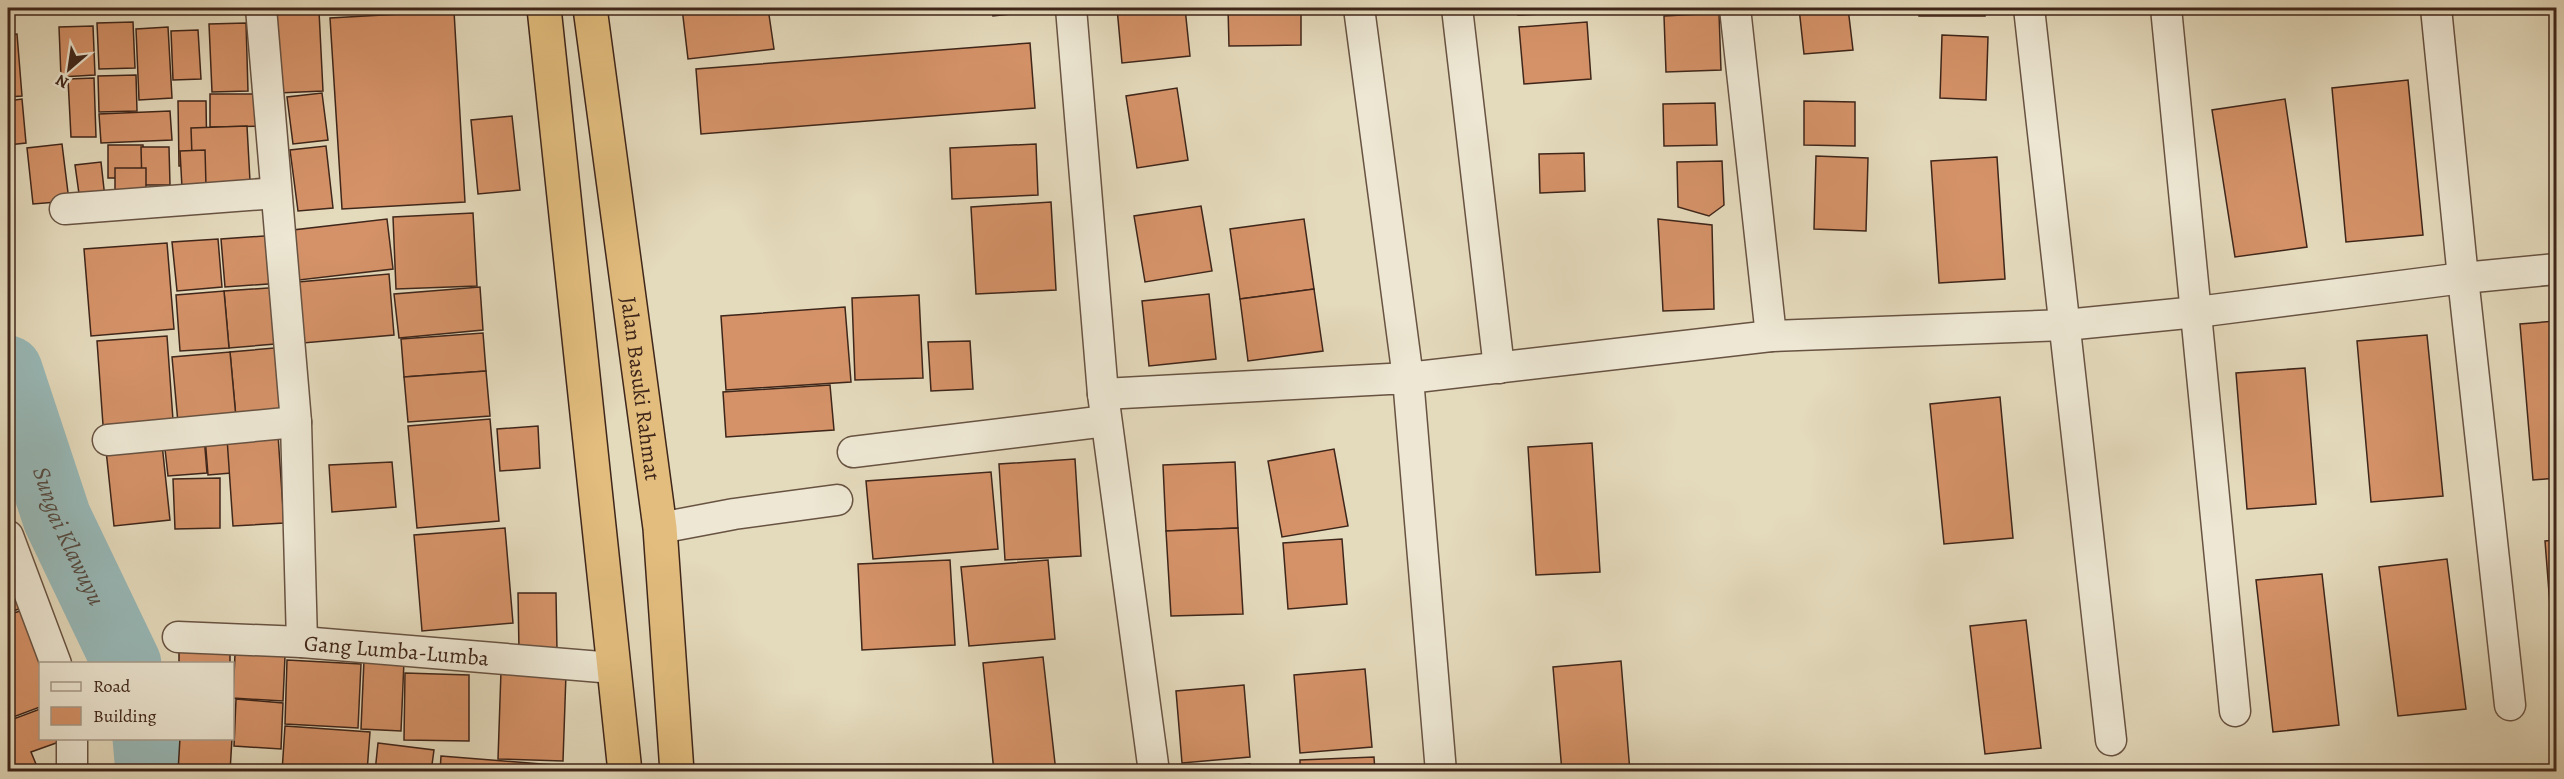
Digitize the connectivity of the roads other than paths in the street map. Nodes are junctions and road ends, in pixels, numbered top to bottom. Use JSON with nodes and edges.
{"nodes":[{"id":1,"x":261,"y":8,"type":"edge"},
{"id":2,"x":544,"y":8,"type":"edge"},
{"id":3,"x":590,"y":8,"type":"edge"},
{"id":4,"x":1071,"y":8,"type":"edge"},
{"id":5,"x":1359,"y":8,"type":"edge"},
{"id":6,"x":1457,"y":8,"type":"edge"},
{"id":7,"x":1735,"y":8,"type":"edge"},
{"id":8,"x":2029,"y":8,"type":"edge"},
{"id":9,"x":2166,"y":8,"type":"edge"},
{"id":10,"x":2436,"y":8,"type":"edge"},
{"id":11,"x":276,"y":193,"type":"junction"},
{"id":12,"x":65,"y":209,"type":"dead end"},
{"id":13,"x":2556,"y":269,"type":"edge"},
{"id":14,"x":2463,"y":278,"type":"junction"},
{"id":15,"x":2197,"y":312,"type":"junction"},
{"id":16,"x":2066,"y":326,"type":"junction"},
{"id":17,"x":1771,"y":336,"type":"junction"},
{"id":18,"x":1498,"y":368,"type":"junction"},
{"id":19,"x":1408,"y":378,"type":"junction"},
{"id":20,"x":1105,"y":407,"type":"junction"},
{"id":21,"x":296,"y":422,"type":"junction"},
{"id":22,"x":108,"y":440,"type":"dead end"},
{"id":23,"x":853,"y":452,"type":"dead end"},
{"id":24,"x":837,"y":500,"type":"dead end"},
{"id":25,"x":660,"y":528,"type":"junction"},
{"id":26,"x":8,"y":536,"type":"edge"},
{"id":27,"x":178,"y":637,"type":"dead end"},
{"id":28,"x":302,"y":642,"type":"junction"},
{"id":29,"x":56,"y":662,"type":"edge"},
{"id":30,"x":614,"y":668,"type":"junction"},
{"id":31,"x":2510,"y":705,"type":"dead end"},
{"id":32,"x":2235,"y":711,"type":"dead end"},
{"id":33,"x":72,"y":740,"type":"edge"},
{"id":34,"x":2111,"y":740,"type":"dead end"},
{"id":35,"x":72,"y":771,"type":"edge"},
{"id":36,"x":625,"y":771,"type":"edge"},
{"id":37,"x":677,"y":771,"type":"edge"},
{"id":38,"x":1154,"y":771,"type":"edge"},
{"id":39,"x":1441,"y":771,"type":"edge"}],
"edges":[{"from":1,"to":11,"type":"street"},
{"from":2,"to":30,"type":"highway"},
{"from":3,"to":25,"type":"highway","name":"Jalan Basuki Rahmat"},
{"from":4,"to":20,"type":"street"},
{"from":5,"to":19,"type":"street"},
{"from":6,"to":18,"type":"street"},
{"from":7,"to":17,"type":"street"},
{"from":8,"to":16,"type":"street"},
{"from":9,"to":15,"type":"street"},
{"from":10,"to":14,"type":"street"},
{"from":11,"to":12,"type":"street"},
{"from":11,"to":21,"type":"street"},
{"from":13,"to":14,"type":"street"},
{"from":14,"to":15,"type":"street"},
{"from":14,"to":31,"type":"street"},
{"from":15,"to":16,"type":"street"},
{"from":15,"to":32,"type":"street"},
{"from":16,"to":17,"type":"street"},
{"from":16,"to":34,"type":"street"},
{"from":17,"to":18,"type":"street"},
{"from":18,"to":19,"type":"street"},
{"from":19,"to":20,"type":"street"},
{"from":19,"to":39,"type":"street"},
{"from":20,"to":23,"type":"street"},
{"from":20,"to":38,"type":"street"},
{"from":21,"to":22,"type":"street"},
{"from":21,"to":28,"type":"street"},
{"from":24,"to":25,"type":"street"},
{"from":25,"to":37,"type":"highway","name":"Jalan Basuki Rahmat"},
{"from":26,"to":29,"type":"street"},
{"from":27,"to":28,"type":"street","name":"Gang Lumba-Lumba"},
{"from":28,"to":30,"type":"street","name":"Gang Lumba-Lumba"},
{"from":30,"to":36,"type":"highway"},
{"from":33,"to":35,"type":"street"}]}
